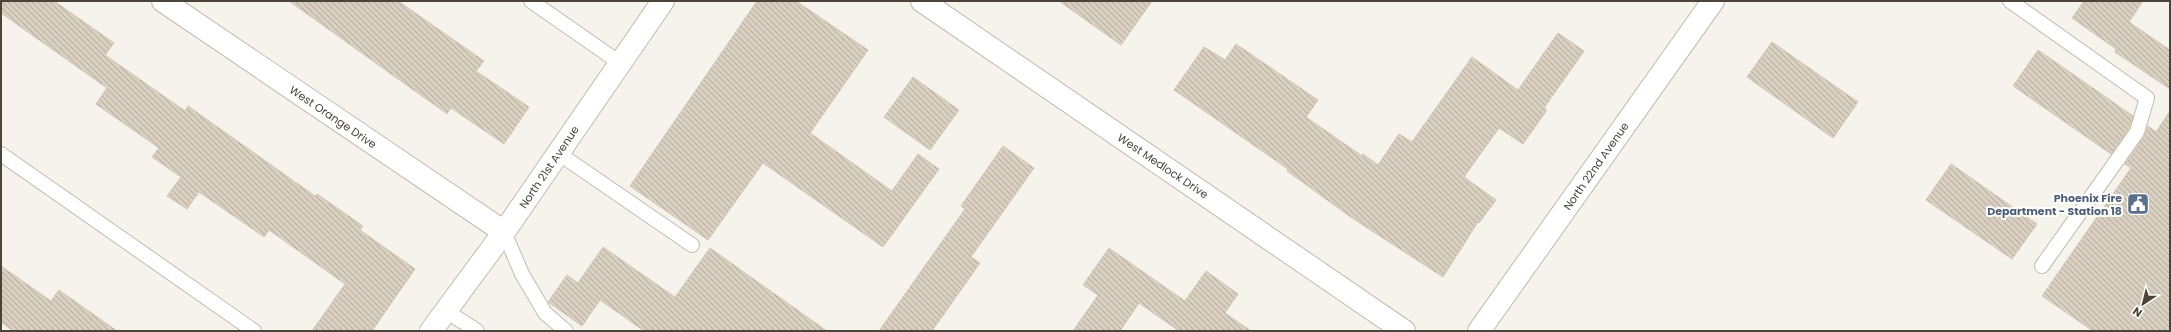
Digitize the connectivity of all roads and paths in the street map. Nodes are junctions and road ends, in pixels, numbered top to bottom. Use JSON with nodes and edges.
{"nodes":[{"id":1,"x":163,"y":1,"type":"edge"},
{"id":2,"x":531,"y":1,"type":"edge"},
{"id":3,"x":663,"y":1,"type":"edge"},
{"id":4,"x":922,"y":1,"type":"edge"},
{"id":5,"x":1713,"y":1,"type":"edge"},
{"id":6,"x":2010,"y":1,"type":"edge"},
{"id":7,"x":620,"y":63,"type":"junction"},
{"id":8,"x":558,"y":152,"type":"junction"},
{"id":9,"x":1,"y":154,"type":"edge"},
{"id":10,"x":504,"y":232,"type":"junction"},
{"id":11,"x":692,"y":245,"type":"dead end"},
{"id":12,"x":2042,"y":266,"type":"dead end"},
{"id":13,"x":446,"y":311,"type":"junction"},
{"id":14,"x":254,"y":331,"type":"edge"},
{"id":15,"x":431,"y":331,"type":"edge"},
{"id":16,"x":477,"y":331,"type":"edge"},
{"id":17,"x":566,"y":331,"type":"edge"},
{"id":18,"x":1404,"y":331,"type":"edge"},
{"id":19,"x":1479,"y":331,"type":"edge"}],
"edges":[{"from":1,"to":10,"type":"street","name":"West Orange Drive"},
{"from":2,"to":7,"type":"lane"},
{"from":3,"to":7,"type":"street","name":"North 21st Avenue"},
{"from":4,"to":18,"type":"street","name":"West Medlock Drive"},
{"from":5,"to":19,"type":"street","name":"North 22nd Avenue"},
{"from":6,"to":12,"type":"lane"},
{"from":7,"to":8,"type":"street","name":"North 21st Avenue"},
{"from":8,"to":10,"type":"street","name":"North 21st Avenue"},
{"from":8,"to":11,"type":"lane"},
{"from":9,"to":14,"type":"lane"},
{"from":10,"to":13,"type":"street","name":"North 21st Avenue"},
{"from":10,"to":17,"type":"lane"},
{"from":13,"to":15,"type":"street","name":"North 21st Avenue"},
{"from":13,"to":16,"type":"lane"}]}
